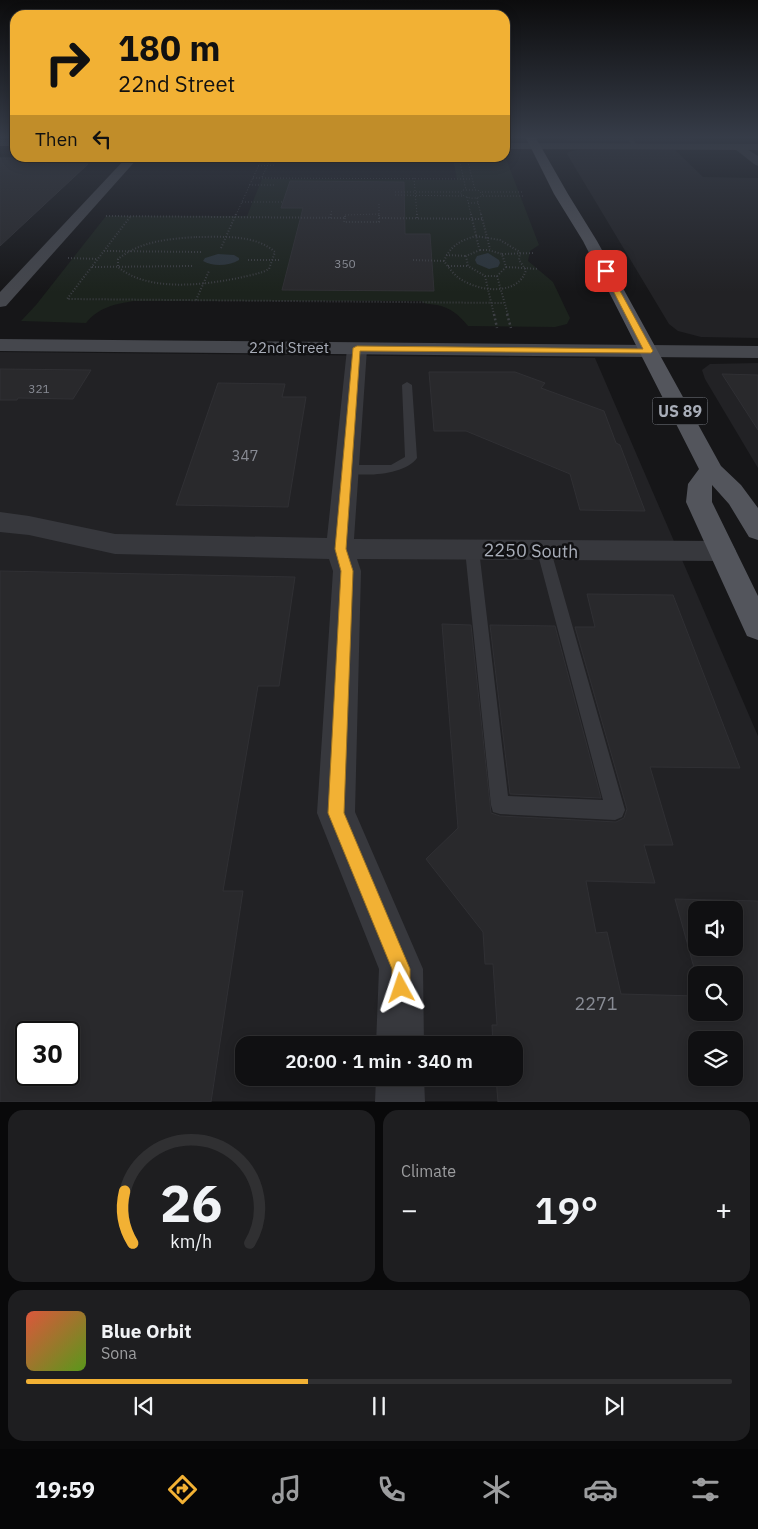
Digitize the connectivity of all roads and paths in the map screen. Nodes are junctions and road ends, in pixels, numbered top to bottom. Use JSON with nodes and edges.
{"nodes":[{"id":1,"x":103,"y":189,"type":"edge"},
{"id":2,"x":247,"y":189,"type":"edge"},
{"id":3,"x":559,"y":189,"type":"edge"},
{"id":4,"x":466,"y":190,"type":"joint"},
{"id":5,"x":475,"y":190,"type":"joint"},
{"id":6,"x":395,"y":192,"type":"dead end"},
{"id":7,"x":414,"y":192,"type":"junction"},
{"id":8,"x":460,"y":192,"type":"junction"},
{"id":9,"x":482,"y":192,"type":"junction"},
{"id":10,"x":523,"y":192,"type":"dead end"},
{"id":11,"x":395,"y":195,"type":"dead end"},
{"id":12,"x":415,"y":196,"type":"junction"},
{"id":13,"x":462,"y":196,"type":"junction"},
{"id":14,"x":482,"y":196,"type":"junction"},
{"id":15,"x":525,"y":196,"type":"dead end"},
{"id":16,"x":467,"y":197,"type":"junction"},
{"id":17,"x":477,"y":198,"type":"junction"},
{"id":18,"x":242,"y":202,"type":"junction"},
{"id":19,"x":283,"y":202,"type":"dead end"},
{"id":20,"x":468,"y":203,"type":"junction"},
{"id":21,"x":478,"y":203,"type":"junction"},
{"id":22,"x":380,"y":204,"type":"dead end"},
{"id":23,"x":332,"y":209,"type":"dead end"},
{"id":24,"x":380,"y":214,"type":"junction"},
{"id":25,"x":106,"y":216,"type":"dead end"},
{"id":26,"x":130,"y":217,"type":"junction"},
{"id":27,"x":234,"y":217,"type":"junction"},
{"id":28,"x":330,"y":218,"type":"junction"},
{"id":29,"x":345,"y":218,"type":"junction"},
{"id":30,"x":380,"y":218,"type":"junction"},
{"id":31,"x":417,"y":218,"type":"junction"},
{"id":32,"x":482,"y":218,"type":"junction"},
{"id":33,"x":472,"y":219,"type":"junction"},
{"id":34,"x":476,"y":236,"type":"junction"},
{"id":35,"x":487,"y":236,"type":"junction"},
{"id":36,"x":225,"y":238,"type":"junction"},
{"id":37,"x":220,"y":248,"type":"dead end"},
{"id":38,"x":479,"y":248,"type":"junction"},
{"id":39,"x":490,"y":249,"type":"junction"},
{"id":40,"x":104,"y":251,"type":"junction"},
{"id":41,"x":128,"y":251,"type":"junction"},
{"id":42,"x":201,"y":252,"type":"dead end"},
{"id":43,"x":534,"y":253,"type":"dead end"},
{"id":44,"x":502,"y":254,"type":"junction"},
{"id":45,"x":519,"y":254,"type":"junction"},
{"id":46,"x":446,"y":255,"type":"junction"},
{"id":47,"x":466,"y":256,"type":"junction"},
{"id":48,"x":68,"y":258,"type":"dead end"},
{"id":49,"x":98,"y":258,"type":"junction"},
{"id":50,"x":248,"y":260,"type":"dead end"},
{"id":51,"x":272,"y":260,"type":"junction"},
{"id":52,"x":279,"y":260,"type":"dead end"},
{"id":53,"x":413,"y":260,"type":"dead end"},
{"id":54,"x":444,"y":260,"type":"junction"},
{"id":55,"x":193,"y":266,"type":"dead end"},
{"id":56,"x":447,"y":266,"type":"junction"},
{"id":57,"x":468,"y":266,"type":"junction"},
{"id":58,"x":523,"y":266,"type":"junction"},
{"id":59,"x":91,"y":267,"type":"junction"},
{"id":60,"x":118,"y":267,"type":"junction"},
{"id":61,"x":506,"y":267,"type":"junction"},
{"id":62,"x":539,"y":269,"type":"dead end"},
{"id":63,"x":209,"y":271,"type":"dead end"},
{"id":64,"x":485,"y":276,"type":"junction"},
{"id":65,"x":497,"y":276,"type":"junction"},
{"id":66,"x":204,"y":283,"type":"junction"},
{"id":67,"x":488,"y":289,"type":"junction"},
{"id":68,"x":500,"y":289,"type":"junction"},
{"id":69,"x":196,"y":300,"type":"junction"},
{"id":70,"x":0,"y":302,"type":"edge"},
{"id":71,"x":491,"y":303,"type":"junction"},
{"id":72,"x":504,"y":303,"type":"junction"},
{"id":73,"x":497,"y":328,"type":"dead end"},
{"id":74,"x":510,"y":328,"type":"dead end"},
{"id":75,"x":0,"y":345,"type":"edge"},
{"id":76,"x":357,"y":348,"type":"junction"},
{"id":77,"x":649,"y":351,"type":"junction"},
{"id":78,"x":758,"y":352,"type":"edge"},
{"id":79,"x":407,"y":386,"type":"dead end"},
{"id":80,"x":346,"y":469,"type":"junction"},
{"id":81,"x":712,"y":471,"type":"junction"},
{"id":82,"x":0,"y":522,"type":"edge"},
{"id":83,"x":758,"y":530,"type":"edge"},
{"id":84,"x":340,"y":549,"type":"junction"},
{"id":85,"x":472,"y":550,"type":"junction"},
{"id":86,"x":544,"y":550,"type":"junction"},
{"id":87,"x":722,"y":550,"type":"junction"},
{"id":88,"x":758,"y":627,"type":"edge"},
{"id":89,"x":400,"y":1036,"type":"edge"},
{"id":90,"x":400,"y":1086,"type":"edge"},
{"id":91,"x":400,"y":1102,"type":"edge"}],
"edges":[{"from":1,"to":70,"type":"street"},
{"from":2,"to":18,"type":"path"},
{"from":3,"to":77,"type":"main road","number":"US 89"},
{"from":4,"to":5,"type":"path"},
{"from":4,"to":8,"type":"path"},
{"from":5,"to":9,"type":"path"},
{"from":6,"to":7,"type":"path"},
{"from":7,"to":8,"type":"path"},
{"from":7,"to":12,"type":"path"},
{"from":8,"to":13,"type":"path"},
{"from":9,"to":10,"type":"path"},
{"from":9,"to":14,"type":"path"},
{"from":11,"to":12,"type":"path"},
{"from":12,"to":13,"type":"path"},
{"from":12,"to":31,"type":"path"},
{"from":13,"to":16,"type":"path"},
{"from":14,"to":15,"type":"path"},
{"from":14,"to":17,"type":"path"},
{"from":16,"to":17,"type":"path"},
{"from":16,"to":20,"type":"path"},
{"from":17,"to":21,"type":"path"},
{"from":18,"to":19,"type":"path"},
{"from":18,"to":27,"type":"path"},
{"from":20,"to":21,"type":"path"},
{"from":20,"to":33,"type":"path"},
{"from":21,"to":32,"type":"path"},
{"from":22,"to":24,"type":"path"},
{"from":23,"to":28,"type":"path"},
{"from":24,"to":29,"type":"path"},
{"from":24,"to":30,"type":"path"},
{"from":25,"to":26,"type":"path"},
{"from":26,"to":27,"type":"path"},
{"from":26,"to":40,"type":"path"},
{"from":27,"to":28,"type":"path"},
{"from":27,"to":36,"type":"path"},
{"from":28,"to":29,"type":"path"},
{"from":29,"to":30,"type":"path"},
{"from":30,"to":31,"type":"path"},
{"from":31,"to":33,"type":"path"},
{"from":32,"to":33,"type":"path"},
{"from":32,"to":35,"type":"path"},
{"from":33,"to":34,"type":"path"},
{"from":34,"to":35,"type":"path"},
{"from":34,"to":38,"type":"path"},
{"from":34,"to":46,"type":"path"},
{"from":35,"to":39,"type":"path"},
{"from":35,"to":45,"type":"path"},
{"from":36,"to":37,"type":"path"},
{"from":36,"to":41,"type":"path"},
{"from":36,"to":51,"type":"path"},
{"from":38,"to":39,"type":"path"},
{"from":38,"to":47,"type":"path"},
{"from":39,"to":44,"type":"path"},
{"from":40,"to":41,"type":"path"},
{"from":40,"to":49,"type":"path"},
{"from":41,"to":42,"type":"path"},
{"from":41,"to":60,"type":"path"},
{"from":43,"to":45,"type":"path"},
{"from":44,"to":45,"type":"path"},
{"from":44,"to":61,"type":"path"},
{"from":45,"to":58,"type":"path"},
{"from":46,"to":47,"type":"path"},
{"from":46,"to":54,"type":"path"},
{"from":47,"to":57,"type":"path"},
{"from":48,"to":49,"type":"path"},
{"from":49,"to":59,"type":"path"},
{"from":50,"to":51,"type":"path"},
{"from":51,"to":52,"type":"path"},
{"from":51,"to":66,"type":"path"},
{"from":53,"to":54,"type":"path"},
{"from":54,"to":56,"type":"path"},
{"from":55,"to":60,"type":"path"},
{"from":56,"to":57,"type":"path"},
{"from":56,"to":67,"type":"path"},
{"from":57,"to":64,"type":"path"},
{"from":58,"to":61,"type":"path"},
{"from":58,"to":62,"type":"path"},
{"from":58,"to":68,"type":"path"},
{"from":59,"to":60,"type":"path"},
{"from":59,"to":69,"type":"path"},
{"from":60,"to":66,"type":"path"},
{"from":61,"to":65,"type":"path"},
{"from":63,"to":66,"type":"path"},
{"from":64,"to":65,"type":"path"},
{"from":64,"to":67,"type":"path"},
{"from":65,"to":68,"type":"path"},
{"from":66,"to":69,"type":"path"},
{"from":67,"to":68,"type":"path"},
{"from":67,"to":71,"type":"path"},
{"from":68,"to":72,"type":"path"},
{"from":69,"to":71,"type":"path"},
{"from":71,"to":72,"type":"path"},
{"from":71,"to":73,"type":"path"},
{"from":72,"to":74,"type":"path"},
{"from":75,"to":76,"type":"street","name":"22nd Street"},
{"from":76,"to":77,"type":"street","name":"22nd Street"},
{"from":76,"to":80,"type":"street"},
{"from":77,"to":78,"type":"street","name":"22nd Street"},
{"from":77,"to":81,"type":"main road","number":"US 89"},
{"from":79,"to":80,"type":"lane"},
{"from":80,"to":84,"type":"street"},
{"from":81,"to":83,"type":"main road","number":"US 89"},
{"from":81,"to":87,"type":"main road"},
{"from":82,"to":84,"type":"street","name":"2250 South"},
{"from":84,"to":85,"type":"street","name":"2250 South"},
{"from":84,"to":89,"type":"street"},
{"from":85,"to":86,"type":"street","name":"2250 South"},
{"from":85,"to":86,"type":"lane"},
{"from":86,"to":87,"type":"street","name":"2250 South"},
{"from":87,"to":88,"type":"main road"},
{"from":90,"to":91,"type":"street"}]}
